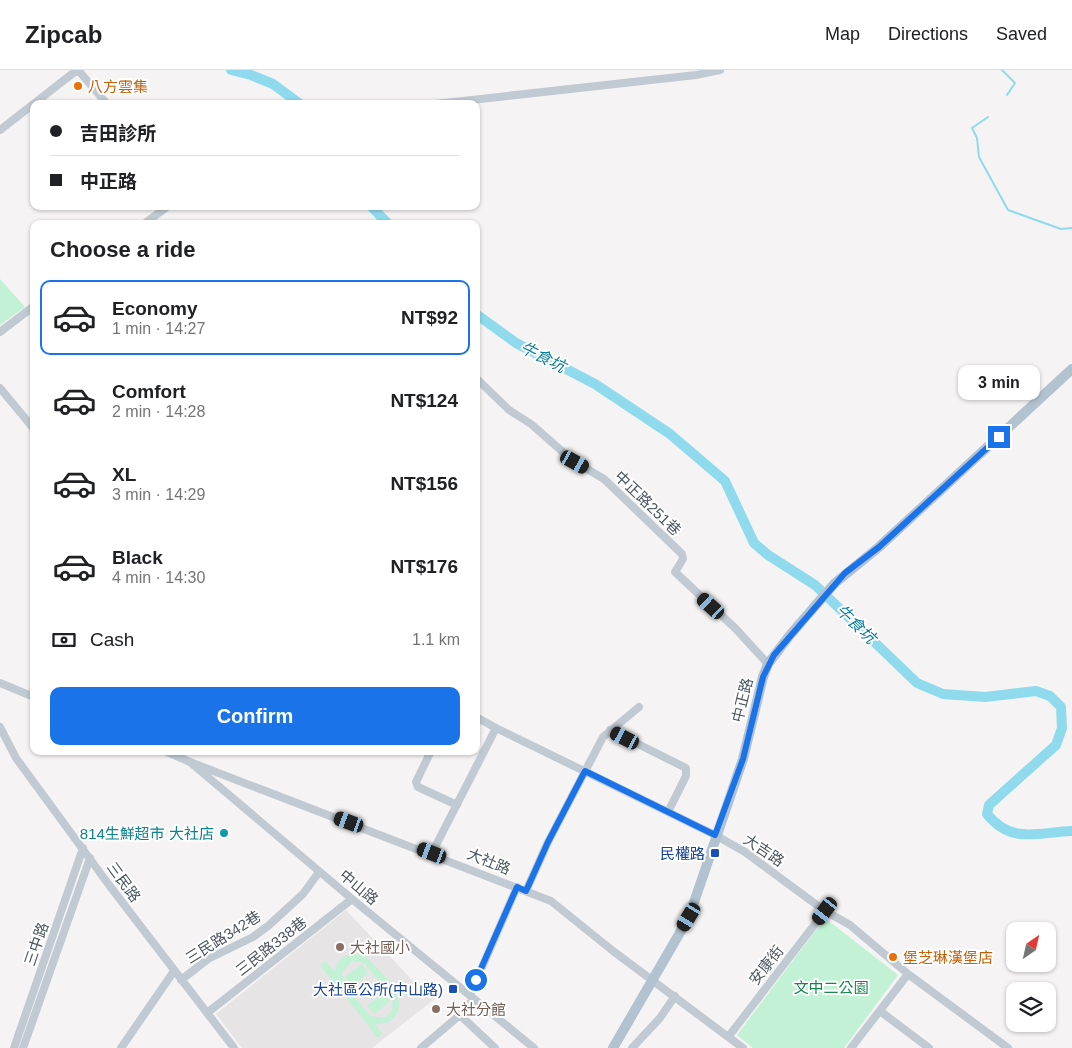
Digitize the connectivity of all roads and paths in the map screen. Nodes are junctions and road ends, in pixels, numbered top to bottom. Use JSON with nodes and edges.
{"nodes":[{"id":1,"x":78,"y":70,"type":"edge"},
{"id":2,"x":720,"y":70,"type":"edge"},
{"id":3,"x":39,"y":100,"type":"edge"},
{"id":4,"x":104,"y":100,"type":"edge"},
{"id":5,"x":471,"y":100,"type":"edge"},
{"id":6,"x":30,"y":107,"type":"edge"},
{"id":7,"x":0,"y":130,"type":"edge"},
{"id":8,"x":163,"y":210,"type":"edge"},
{"id":9,"x":149,"y":220,"type":"edge"},
{"id":10,"x":30,"y":309,"type":"edge"},
{"id":11,"x":0,"y":332,"type":"edge"},
{"id":12,"x":1072,"y":369,"type":"edge"},
{"id":13,"x":480,"y":382,"type":"edge"},
{"id":14,"x":0,"y":388,"type":"edge"},
{"id":15,"x":30,"y":424,"type":"edge"},
{"id":16,"x":768,"y":664,"type":"junction"},
{"id":17,"x":0,"y":683,"type":"edge"},
{"id":18,"x":30,"y":695,"type":"edge"},
{"id":19,"x":640,"y":707,"type":"dead end"},
{"id":20,"x":480,"y":719,"type":"edge"},
{"id":21,"x":0,"y":727,"type":"edge"},
{"id":22,"x":496,"y":728,"type":"junction"},
{"id":23,"x":610,"y":730,"type":"junction"},
{"id":24,"x":174,"y":755,"type":"edge"},
{"id":25,"x":429,"y":755,"type":"edge"},
{"id":26,"x":190,"y":762,"type":"junction"},
{"id":27,"x":585,"y":771,"type":"junction"},
{"id":28,"x":457,"y":805,"type":"junction"},
{"id":29,"x":668,"y":812,"type":"junction"},
{"id":30,"x":715,"y":835,"type":"junction"},
{"id":31,"x":83,"y":848,"type":"junction"},
{"id":32,"x":432,"y":853,"type":"junction"},
{"id":33,"x":90,"y":858,"type":"junction"},
{"id":34,"x":319,"y":872,"type":"junction"},
{"id":35,"x":517,"y":887,"type":"junction"},
{"id":36,"x":526,"y":891,"type":"junction"},
{"id":37,"x":352,"y":900,"type":"junction"},
{"id":38,"x":825,"y":911,"type":"junction"},
{"id":39,"x":174,"y":971,"type":"junction"},
{"id":40,"x":908,"y":974,"type":"junction"},
{"id":41,"x":181,"y":980,"type":"junction"},
{"id":42,"x":650,"y":980,"type":"junction"},
{"id":43,"x":675,"y":996,"type":"junction"},
{"id":44,"x":472,"y":997,"type":"junction"},
{"id":45,"x":880,"y":1011,"type":"junction"},
{"id":46,"x":207,"y":1013,"type":"junction"},
{"id":47,"x":460,"y":1015,"type":"junction"},
{"id":48,"x":729,"y":1036,"type":"junction"},
{"id":49,"x":14,"y":1048,"type":"edge"},
{"id":50,"x":23,"y":1048,"type":"edge"},
{"id":51,"x":121,"y":1048,"type":"edge"},
{"id":52,"x":234,"y":1048,"type":"edge"},
{"id":53,"x":422,"y":1048,"type":"edge"},
{"id":54,"x":495,"y":1048,"type":"edge"},
{"id":55,"x":534,"y":1048,"type":"edge"},
{"id":56,"x":613,"y":1048,"type":"edge"},
{"id":57,"x":632,"y":1048,"type":"edge"},
{"id":58,"x":743,"y":1048,"type":"edge"},
{"id":59,"x":851,"y":1048,"type":"edge"},
{"id":60,"x":928,"y":1048,"type":"edge"},
{"id":61,"x":1008,"y":1048,"type":"edge"}],
"edges":[{"from":1,"to":3,"type":"street"},
{"from":1,"to":4,"type":"street"},
{"from":2,"to":5,"type":"street"},
{"from":6,"to":7,"type":"street"},
{"from":8,"to":9,"type":"street"},
{"from":10,"to":11,"type":"street"},
{"from":12,"to":16,"type":"main road","name":"中正路"},
{"from":13,"to":16,"type":"street","name":"中正路251巷"},
{"from":14,"to":15,"type":"street"},
{"from":16,"to":30,"type":"main road","name":"中正路"},
{"from":17,"to":18,"type":"street"},
{"from":19,"to":23,"type":"street"},
{"from":20,"to":22,"type":"street","name":"大吉路"},
{"from":21,"to":31,"type":"street","name":"三民路"},
{"from":22,"to":27,"type":"street","name":"大吉路"},
{"from":22,"to":28,"type":"street"},
{"from":23,"to":27,"type":"street"},
{"from":23,"to":29,"type":"street"},
{"from":24,"to":26,"type":"street","name":"中山路"},
{"from":25,"to":28,"type":"street"},
{"from":26,"to":32,"type":"street","name":"大社路"},
{"from":26,"to":34,"type":"street","name":"中山路"},
{"from":27,"to":29,"type":"street","name":"大吉路"},
{"from":27,"to":36,"type":"street"},
{"from":28,"to":32,"type":"street"},
{"from":29,"to":30,"type":"street","name":"大吉路"},
{"from":30,"to":38,"type":"street","name":"大吉路"},
{"from":30,"to":42,"type":"main road","name":"中正路"},
{"from":31,"to":33,"type":"street","name":"三民路"},
{"from":31,"to":49,"type":"street","name":"三中路"},
{"from":32,"to":35,"type":"street","name":"大社路"},
{"from":33,"to":39,"type":"street","name":"三民路"},
{"from":33,"to":50,"type":"street"},
{"from":34,"to":37,"type":"street","name":"中山路"},
{"from":34,"to":41,"type":"street","name":"三民路342巷"},
{"from":35,"to":36,"type":"street","name":"大社路"},
{"from":35,"to":44,"type":"street"},
{"from":36,"to":42,"type":"street","name":"大社路"},
{"from":37,"to":44,"type":"street","name":"中山路"},
{"from":37,"to":46,"type":"street","name":"三民路338巷"},
{"from":38,"to":40,"type":"street","name":"大吉路"},
{"from":38,"to":48,"type":"street","name":"安康街"},
{"from":39,"to":41,"type":"street","name":"三民路"},
{"from":39,"to":51,"type":"street"},
{"from":40,"to":45,"type":"street"},
{"from":40,"to":61,"type":"street","name":"大吉路"},
{"from":41,"to":46,"type":"street","name":"三民路"},
{"from":42,"to":43,"type":"street","name":"大社路"},
{"from":42,"to":56,"type":"main road","name":"中正路"},
{"from":43,"to":48,"type":"street","name":"大社路"},
{"from":43,"to":57,"type":"street"},
{"from":44,"to":47,"type":"street"},
{"from":44,"to":55,"type":"street","name":"中山路"},
{"from":45,"to":59,"type":"street"},
{"from":45,"to":60,"type":"street"},
{"from":46,"to":52,"type":"street","name":"三民路"},
{"from":47,"to":53,"type":"street"},
{"from":47,"to":54,"type":"street"},
{"from":48,"to":58,"type":"street","name":"大社路"}]}
